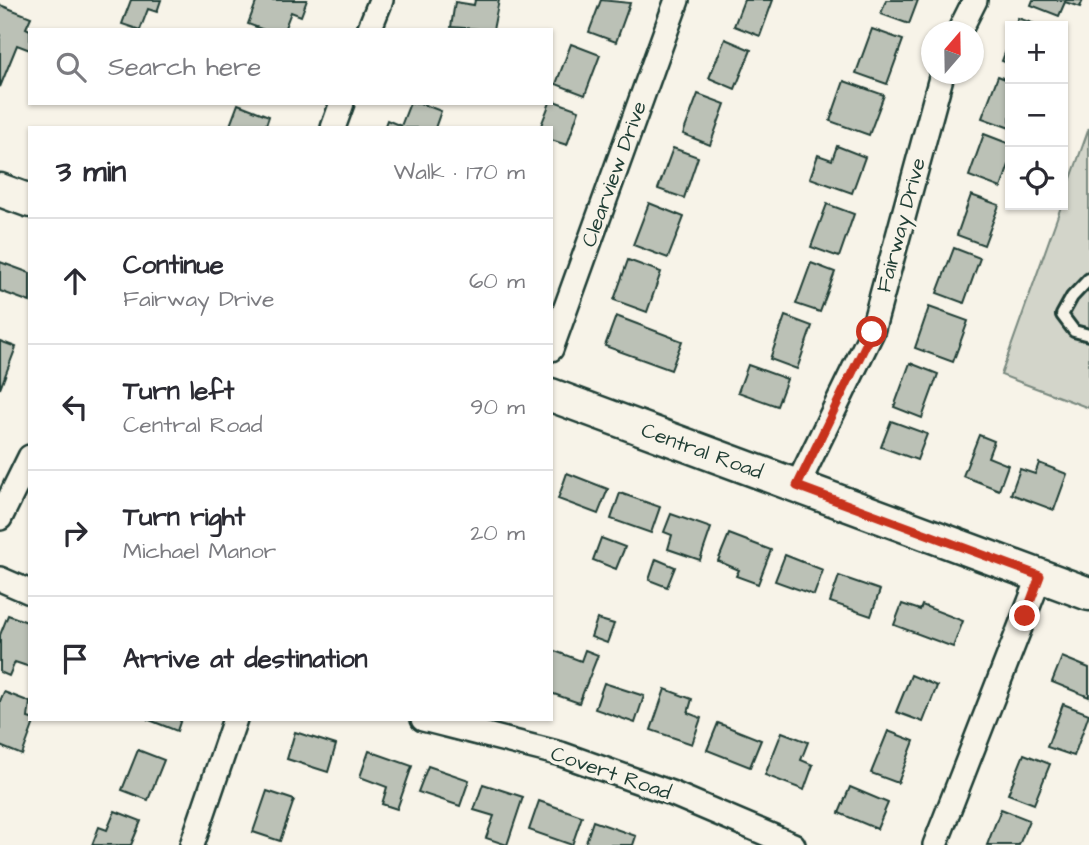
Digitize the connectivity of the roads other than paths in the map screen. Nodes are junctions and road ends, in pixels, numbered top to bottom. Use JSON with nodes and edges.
{"nodes":[{"id":1,"x":381,"y":0,"type":"edge"},
{"id":2,"x":677,"y":0,"type":"edge"},
{"id":3,"x":975,"y":0,"type":"edge"},
{"id":4,"x":964,"y":21,"type":"edge"},
{"id":5,"x":370,"y":28,"type":"edge"},
{"id":6,"x":939,"y":84,"type":"edge"},
{"id":7,"x":341,"y":105,"type":"edge"},
{"id":8,"x":334,"y":126,"type":"edge"},
{"id":9,"x":0,"y":190,"type":"edge"},
{"id":10,"x":28,"y":200,"type":"edge"},
{"id":11,"x":1089,"y":279,"type":"edge"},
{"id":12,"x":1089,"y":335,"type":"edge"},
{"id":13,"x":553,"y":343,"type":"edge"},
{"id":14,"x":553,"y":396,"type":"edge"},
{"id":15,"x":28,"y":461,"type":"edge"},
{"id":16,"x":797,"y":486,"type":"junction"},
{"id":17,"x":0,"y":518,"type":"edge"},
{"id":18,"x":1040,"y":576,"type":"junction"},
{"id":19,"x":0,"y":579,"type":"edge"},
{"id":20,"x":28,"y":591,"type":"edge"},
{"id":21,"x":1089,"y":594,"type":"edge"},
{"id":22,"x":234,"y":721,"type":"edge"},
{"id":23,"x":431,"y":721,"type":"edge"},
{"id":24,"x":192,"y":845,"type":"edge"},
{"id":25,"x":793,"y":845,"type":"edge"},
{"id":26,"x":935,"y":845,"type":"edge"}],
"edges":[{"from":1,"to":5,"type":"street"},
{"from":2,"to":13,"type":"street","name":"Clearview Drive"},
{"from":3,"to":4,"type":"street"},
{"from":6,"to":16,"type":"street","name":"Fairway Drive"},
{"from":7,"to":8,"type":"street"},
{"from":9,"to":10,"type":"main road"},
{"from":11,"to":12,"type":"lane"},
{"from":14,"to":16,"type":"main road","name":"Central Road"},
{"from":15,"to":17,"type":"street"},
{"from":16,"to":18,"type":"main road","name":"Central Road"},
{"from":18,"to":21,"type":"main road","name":"Central Road"},
{"from":18,"to":26,"type":"street"},
{"from":19,"to":20,"type":"street"},
{"from":22,"to":24,"type":"street"},
{"from":23,"to":25,"type":"street","name":"Covert Road"}]}
